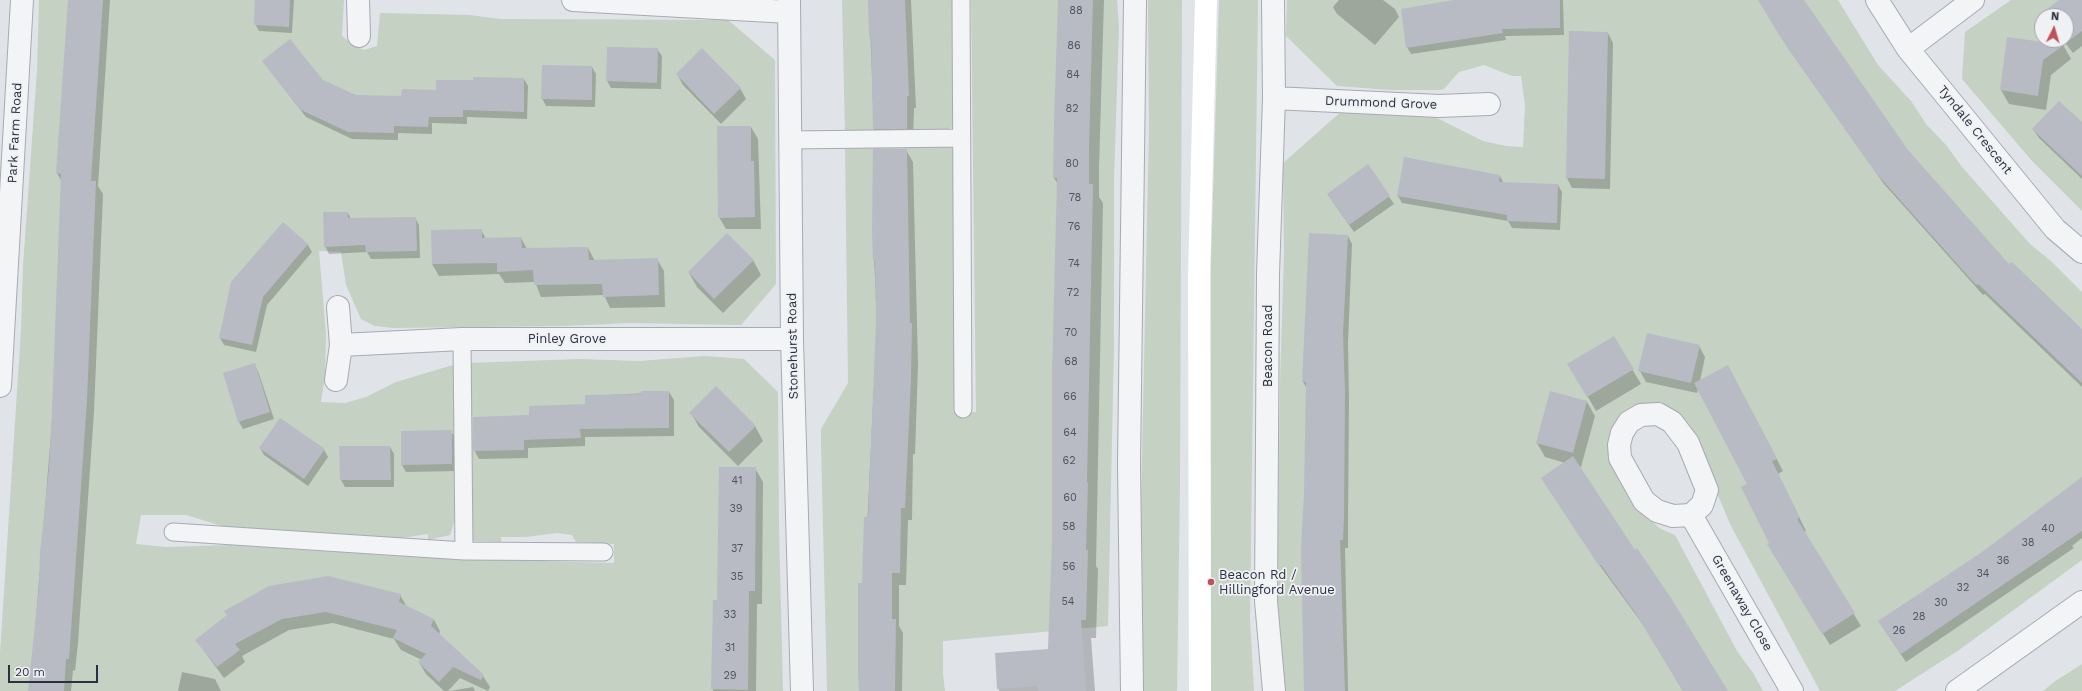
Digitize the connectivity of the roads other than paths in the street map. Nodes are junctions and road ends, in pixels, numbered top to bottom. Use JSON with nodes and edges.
{"nodes":[{"id":1,"x":22,"y":0,"type":"edge"},
{"id":2,"x":358,"y":0,"type":"edge"},
{"id":3,"x":573,"y":0,"type":"edge"},
{"id":4,"x":961,"y":0,"type":"edge"},
{"id":5,"x":1135,"y":0,"type":"edge"},
{"id":6,"x":1206,"y":0,"type":"edge"},
{"id":7,"x":1273,"y":0,"type":"edge"},
{"id":8,"x":1877,"y":0,"type":"edge"},
{"id":9,"x":1973,"y":0,"type":"edge"},
{"id":10,"x":789,"y":6,"type":"edge"},
{"id":11,"x":358,"y":36,"type":"dead end"},
{"id":12,"x":1908,"y":49,"type":"junction"},
{"id":13,"x":1274,"y":98,"type":"junction"},
{"id":14,"x":1489,"y":104,"type":"dead end"},
{"id":15,"x":961,"y":138,"type":"junction"},
{"id":16,"x":790,"y":140,"type":"junction"},
{"id":17,"x":2082,"y":252,"type":"edge"},
{"id":18,"x":338,"y":306,"type":"dead end"},
{"id":19,"x":462,"y":339,"type":"junction"},
{"id":20,"x":792,"y":339,"type":"junction"},
{"id":21,"x":341,"y":345,"type":"junction"},
{"id":22,"x":336,"y":380,"type":"dead end"},
{"id":23,"x":0,"y":386,"type":"edge"},
{"id":24,"x":963,"y":409,"type":"dead end"},
{"id":25,"x":1691,"y":515,"type":"junction"},
{"id":26,"x":173,"y":532,"type":"dead end"},
{"id":27,"x":464,"y":551,"type":"junction"},
{"id":28,"x":604,"y":552,"type":"dead end"},
{"id":29,"x":2082,"y":602,"type":"edge"},
{"id":30,"x":802,"y":691,"type":"edge"},
{"id":31,"x":1132,"y":691,"type":"edge"},
{"id":32,"x":1200,"y":691,"type":"edge"},
{"id":33,"x":1274,"y":691,"type":"edge"},
{"id":34,"x":1792,"y":691,"type":"edge"},
{"id":35,"x":1957,"y":691,"type":"edge"}],
"edges":[{"from":1,"to":23,"type":"street","name":"Park Farm Road"},
{"from":2,"to":11,"type":"street"},
{"from":3,"to":10,"type":"street"},
{"from":4,"to":15,"type":"lane"},
{"from":5,"to":31,"type":"street"},
{"from":6,"to":32,"type":"main road"},
{"from":7,"to":13,"type":"street","name":"Beacon Road"},
{"from":8,"to":12,"type":"street","name":"Tyndale Crescent"},
{"from":9,"to":12,"type":"street"},
{"from":10,"to":16,"type":"street","name":"Stonehurst Road"},
{"from":12,"to":17,"type":"street","name":"Tyndale Crescent"},
{"from":13,"to":14,"type":"street","name":"Drummond Grove"},
{"from":13,"to":33,"type":"street","name":"Beacon Road"},
{"from":15,"to":16,"type":"lane"},
{"from":15,"to":24,"type":"lane"},
{"from":16,"to":20,"type":"street","name":"Stonehurst Road"},
{"from":18,"to":21,"type":"street"},
{"from":19,"to":20,"type":"street","name":"Pinley Grove"},
{"from":19,"to":21,"type":"street","name":"Pinley Grove"},
{"from":19,"to":27,"type":"lane"},
{"from":20,"to":30,"type":"street","name":"Stonehurst Road"},
{"from":21,"to":22,"type":"street"},
{"from":25,"to":25,"type":"street"},
{"from":25,"to":34,"type":"street","name":"Greenaway Close"},
{"from":26,"to":27,"type":"lane"},
{"from":27,"to":28,"type":"lane"},
{"from":29,"to":35,"type":"street"}]}
